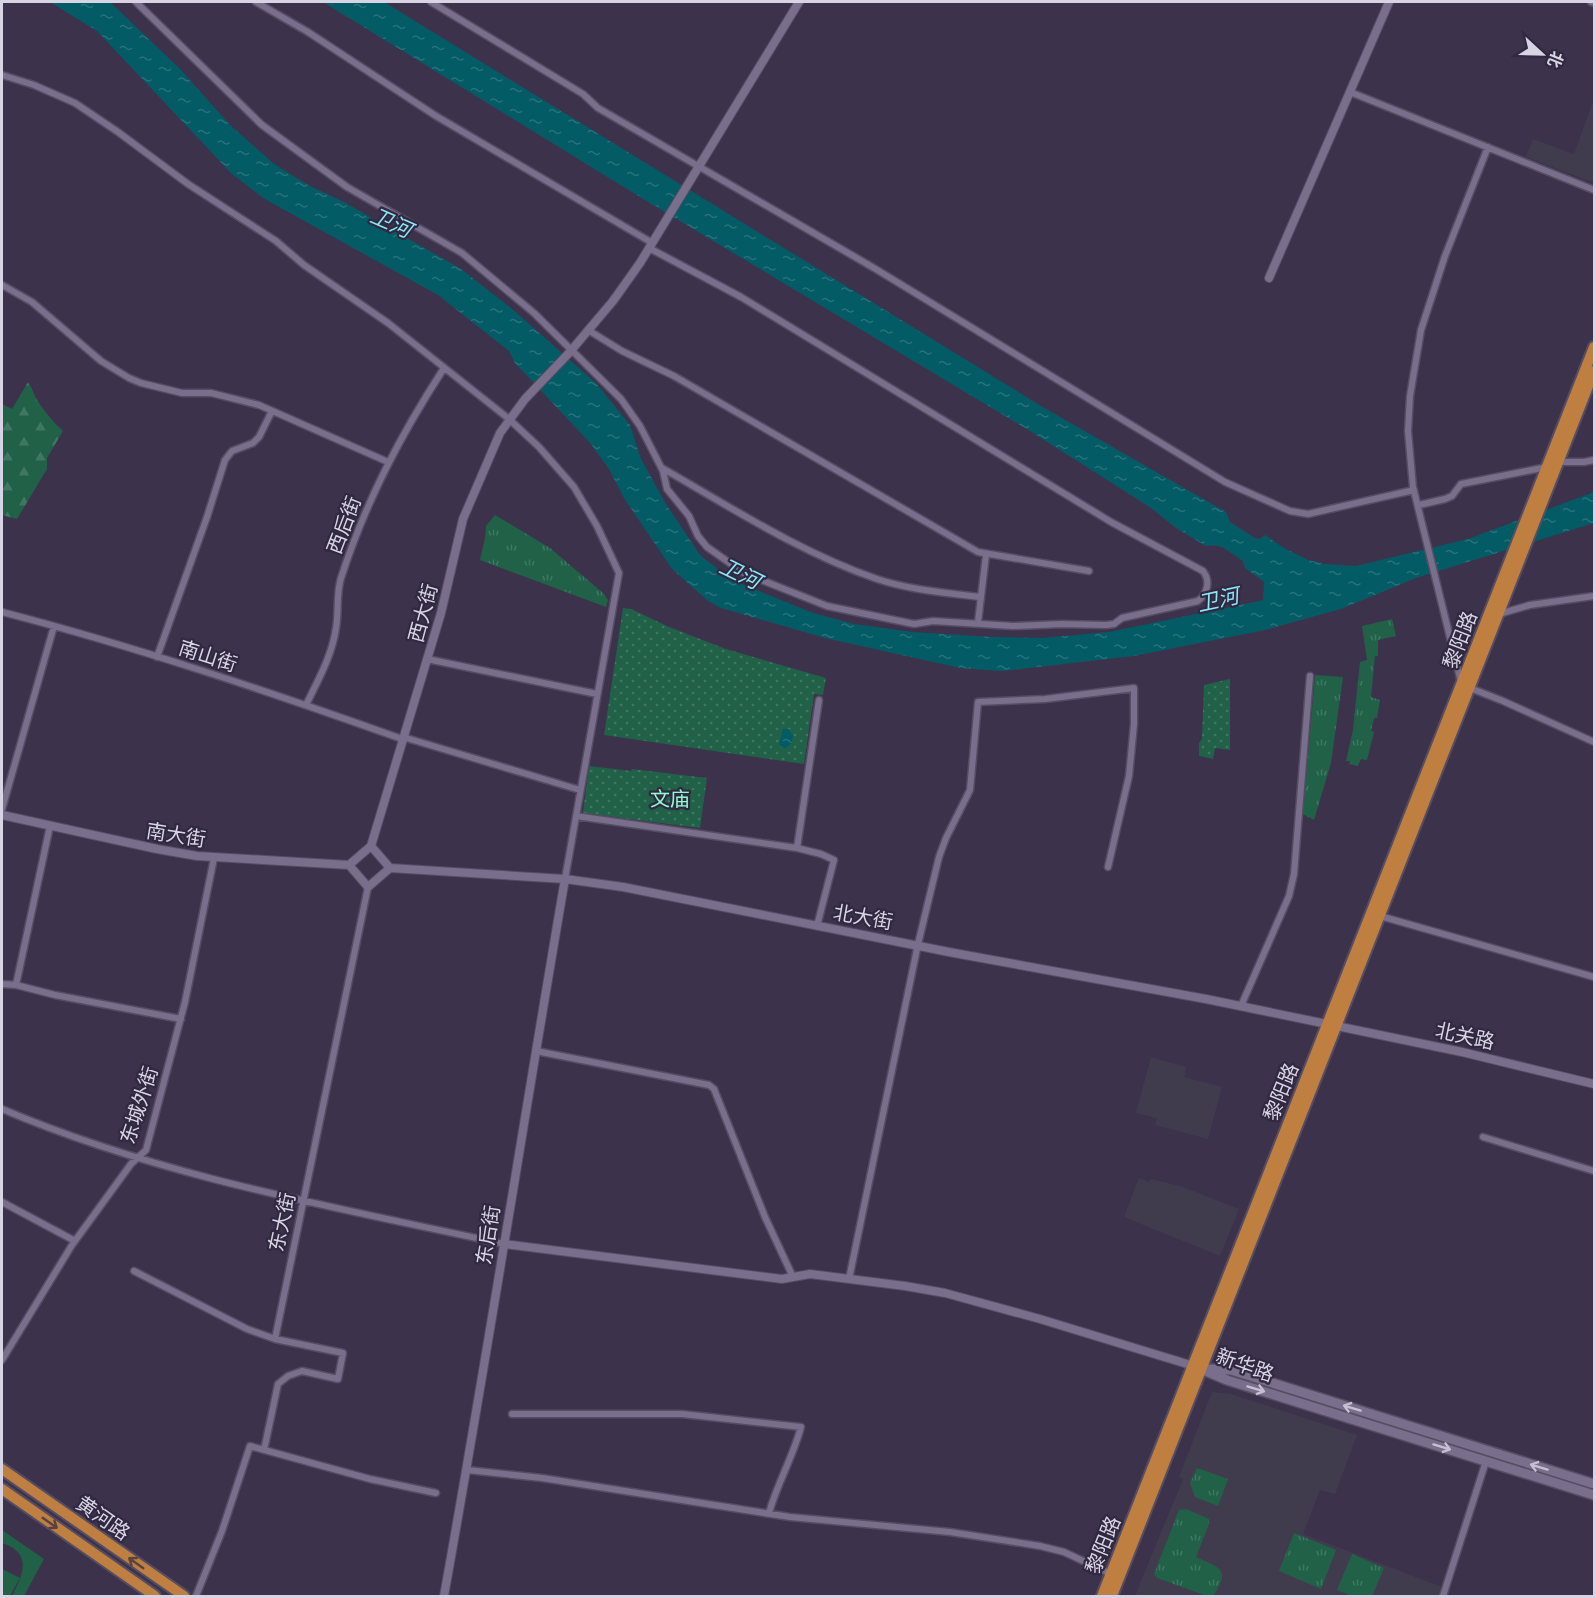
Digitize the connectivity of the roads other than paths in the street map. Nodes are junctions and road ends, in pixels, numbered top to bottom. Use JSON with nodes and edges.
{"nodes":[{"id":1,"x":136,"y":2,"type":"edge"},
{"id":2,"x":256,"y":2,"type":"edge"},
{"id":3,"x":431,"y":2,"type":"edge"},
{"id":4,"x":799,"y":2,"type":"edge"},
{"id":5,"x":1389,"y":2,"type":"edge"},
{"id":6,"x":2,"y":75,"type":"edge"},
{"id":7,"x":1350,"y":92,"type":"junction"},
{"id":8,"x":1488,"y":147,"type":"junction"},
{"id":9,"x":698,"y":166,"type":"junction"},
{"id":10,"x":1594,"y":190,"type":"edge"},
{"id":11,"x":649,"y":245,"type":"junction"},
{"id":12,"x":1269,"y":278,"type":"dead end"},
{"id":13,"x":2,"y":285,"type":"edge"},
{"id":14,"x":588,"y":330,"type":"junction"},
{"id":15,"x":1594,"y":347,"type":"edge"},
{"id":16,"x":571,"y":351,"type":"junction"},
{"id":17,"x":444,"y":368,"type":"junction"},
{"id":18,"x":1594,"y":370,"type":"edge"},
{"id":19,"x":272,"y":411,"type":"junction"},
{"id":20,"x":509,"y":419,"type":"junction"},
{"id":21,"x":1594,"y":460,"type":"edge"},
{"id":22,"x":388,"y":462,"type":"junction"},
{"id":23,"x":1558,"y":462,"type":"junction"},
{"id":24,"x":661,"y":468,"type":"junction"},
{"id":25,"x":1549,"y":470,"type":"junction"},
{"id":26,"x":1414,"y":490,"type":"junction"},
{"id":27,"x":1419,"y":505,"type":"junction"},
{"id":28,"x":986,"y":555,"type":"junction"},
{"id":29,"x":1089,"y":571,"type":"dead end"},
{"id":30,"x":1594,"y":596,"type":"edge"},
{"id":31,"x":981,"y":597,"type":"junction"},
{"id":32,"x":1498,"y":606,"type":"junction"},
{"id":33,"x":2,"y":612,"type":"edge"},
{"id":34,"x":978,"y":622,"type":"junction"},
{"id":35,"x":54,"y":626,"type":"junction"},
{"id":36,"x":157,"y":657,"type":"junction"},
{"id":37,"x":427,"y":659,"type":"junction"},
{"id":38,"x":1310,"y":676,"type":"dead end"},
{"id":39,"x":1466,"y":686,"type":"junction"},
{"id":40,"x":597,"y":694,"type":"junction"},
{"id":41,"x":819,"y":700,"type":"dead end"},
{"id":42,"x":306,"y":705,"type":"junction"},
{"id":43,"x":403,"y":738,"type":"junction"},
{"id":44,"x":1594,"y":742,"type":"edge"},
{"id":45,"x":580,"y":790,"type":"junction"},
{"id":46,"x":2,"y":809,"type":"edge"},
{"id":47,"x":2,"y":815,"type":"edge"},
{"id":48,"x":576,"y":816,"type":"junction"},
{"id":49,"x":50,"y":826,"type":"junction"},
{"id":50,"x":371,"y":846,"type":"junction"},
{"id":51,"x":797,"y":848,"type":"junction"},
{"id":52,"x":214,"y":858,"type":"junction"},
{"id":53,"x":349,"y":865,"type":"junction"},
{"id":54,"x":1108,"y":867,"type":"dead end"},
{"id":55,"x":390,"y":868,"type":"junction"},
{"id":56,"x":565,"y":879,"type":"junction"},
{"id":57,"x":368,"y":887,"type":"junction"},
{"id":58,"x":1380,"y":916,"type":"junction"},
{"id":59,"x":817,"y":926,"type":"junction"},
{"id":60,"x":918,"y":944,"type":"junction"},
{"id":61,"x":1594,"y":977,"type":"edge"},
{"id":62,"x":2,"y":984,"type":"edge"},
{"id":63,"x":16,"y":985,"type":"junction"},
{"id":64,"x":1241,"y":1006,"type":"junction"},
{"id":65,"x":181,"y":1019,"type":"junction"},
{"id":66,"x":1332,"y":1025,"type":"junction"},
{"id":67,"x":536,"y":1051,"type":"junction"},
{"id":68,"x":1594,"y":1081,"type":"edge"},
{"id":69,"x":2,"y":1109,"type":"edge"},
{"id":70,"x":1483,"y":1137,"type":"dead end"},
{"id":71,"x":138,"y":1158,"type":"junction"},
{"id":72,"x":1594,"y":1171,"type":"edge"},
{"id":73,"x":303,"y":1201,"type":"junction"},
{"id":74,"x":2,"y":1202,"type":"edge"},
{"id":75,"x":75,"y":1241,"type":"junction"},
{"id":76,"x":504,"y":1244,"type":"junction"},
{"id":77,"x":134,"y":1270,"type":"dead end"},
{"id":78,"x":793,"y":1276,"type":"junction"},
{"id":79,"x":849,"y":1279,"type":"junction"},
{"id":80,"x":275,"y":1339,"type":"junction"},
{"id":81,"x":2,"y":1360,"type":"edge"},
{"id":82,"x":1197,"y":1367,"type":"junction"},
{"id":83,"x":512,"y":1414,"type":"dead end"},
{"id":84,"x":264,"y":1450,"type":"junction"},
{"id":85,"x":1486,"y":1461,"type":"junction"},
{"id":86,"x":2,"y":1469,"type":"edge"},
{"id":87,"x":467,"y":1470,"type":"junction"},
{"id":88,"x":1594,"y":1484,"type":"edge"},
{"id":89,"x":2,"y":1489,"type":"edge"},
{"id":90,"x":436,"y":1493,"type":"dead end"},
{"id":91,"x":1594,"y":1494,"type":"edge"},
{"id":92,"x":769,"y":1513,"type":"junction"},
{"id":93,"x":1111,"y":1574,"type":"junction"},
{"id":94,"x":153,"y":1596,"type":"edge"},
{"id":95,"x":184,"y":1596,"type":"edge"},
{"id":96,"x":196,"y":1596,"type":"edge"},
{"id":97,"x":444,"y":1596,"type":"edge"},
{"id":98,"x":1102,"y":1596,"type":"edge"},
{"id":99,"x":1112,"y":1596,"type":"edge"},
{"id":100,"x":1443,"y":1596,"type":"edge"}],
"edges":[{"from":1,"to":16,"type":"street"},
{"from":2,"to":11,"type":"street"},
{"from":3,"to":9,"type":"street"},
{"from":4,"to":9,"type":"street","name":"西大街"},
{"from":5,"to":7,"type":"street"},
{"from":6,"to":17,"type":"street"},
{"from":7,"to":8,"type":"street"},
{"from":7,"to":12,"type":"street"},
{"from":8,"to":10,"type":"street"},
{"from":8,"to":26,"type":"street"},
{"from":9,"to":11,"type":"street","name":"西大街"},
{"from":9,"to":26,"type":"street"},
{"from":11,"to":14,"type":"street","name":"西大街"},
{"from":11,"to":34,"type":"street"},
{"from":13,"to":19,"type":"street"},
{"from":14,"to":16,"type":"street","name":"西大街"},
{"from":14,"to":28,"type":"street"},
{"from":15,"to":25,"type":"main road"},
{"from":16,"to":20,"type":"street","name":"西大街"},
{"from":16,"to":24,"type":"street"},
{"from":17,"to":20,"type":"street"},
{"from":17,"to":22,"type":"street","name":"西后街"},
{"from":18,"to":23,"type":"main road"},
{"from":19,"to":22,"type":"street"},
{"from":19,"to":36,"type":"street"},
{"from":20,"to":37,"type":"street","name":"西大街"},
{"from":20,"to":40,"type":"street"},
{"from":21,"to":23,"type":"street"},
{"from":22,"to":42,"type":"street","name":"西后街"},
{"from":23,"to":25,"type":"main road"},
{"from":24,"to":31,"type":"street"},
{"from":24,"to":34,"type":"street"},
{"from":25,"to":27,"type":"street"},
{"from":25,"to":32,"type":"main road","name":"黎阳路"},
{"from":26,"to":27,"type":"street"},
{"from":27,"to":39,"type":"street"},
{"from":28,"to":29,"type":"street"},
{"from":28,"to":31,"type":"street"},
{"from":30,"to":32,"type":"street"},
{"from":31,"to":34,"type":"street"},
{"from":32,"to":39,"type":"main road","name":"黎阳路"},
{"from":33,"to":35,"type":"street","name":"南山街"},
{"from":35,"to":36,"type":"street","name":"南山街"},
{"from":35,"to":46,"type":"street"},
{"from":36,"to":42,"type":"street","name":"南山街"},
{"from":37,"to":40,"type":"street"},
{"from":37,"to":43,"type":"street","name":"西大街"},
{"from":38,"to":64,"type":"street"},
{"from":39,"to":44,"type":"street"},
{"from":39,"to":58,"type":"main road","name":"黎阳路"},
{"from":39,"to":66,"type":"main road","name":"黎阳路"},
{"from":40,"to":45,"type":"street"},
{"from":41,"to":51,"type":"street"},
{"from":42,"to":43,"type":"street","name":"南山街"},
{"from":43,"to":45,"type":"street","name":"南山街"},
{"from":43,"to":50,"type":"street","name":"西大街"},
{"from":45,"to":48,"type":"street"},
{"from":47,"to":49,"type":"street","name":"南大街"},
{"from":48,"to":51,"type":"street"},
{"from":48,"to":56,"type":"street"},
{"from":49,"to":52,"type":"street","name":"南大街"},
{"from":49,"to":63,"type":"street"},
{"from":50,"to":53,"type":"street"},
{"from":50,"to":55,"type":"street"},
{"from":51,"to":59,"type":"street"},
{"from":52,"to":53,"type":"street","name":"南大街"},
{"from":52,"to":65,"type":"street","name":"东城外街"},
{"from":53,"to":57,"type":"street"},
{"from":54,"to":60,"type":"street"},
{"from":55,"to":56,"type":"street","name":"北大街"},
{"from":55,"to":57,"type":"street"},
{"from":56,"to":59,"type":"street","name":"北大街"},
{"from":56,"to":67,"type":"street","name":"东后街"},
{"from":57,"to":73,"type":"street","name":"东大街"},
{"from":58,"to":61,"type":"street"},
{"from":58,"to":66,"type":"main road","name":"黎阳路"},
{"from":59,"to":60,"type":"street","name":"北大街"},
{"from":60,"to":64,"type":"street","name":"北大街"},
{"from":60,"to":79,"type":"street"},
{"from":62,"to":63,"type":"street"},
{"from":63,"to":65,"type":"street"},
{"from":64,"to":66,"type":"street","name":"北大街"},
{"from":65,"to":71,"type":"street","name":"东城外街"},
{"from":66,"to":68,"type":"street","name":"北关路"},
{"from":66,"to":82,"type":"main road","name":"黎阳路"},
{"from":67,"to":76,"type":"street","name":"东后街"},
{"from":67,"to":78,"type":"street"},
{"from":69,"to":71,"type":"street"},
{"from":70,"to":72,"type":"street"},
{"from":71,"to":73,"type":"street"},
{"from":71,"to":75,"type":"street","name":"东城外街"},
{"from":73,"to":76,"type":"street"},
{"from":73,"to":80,"type":"street","name":"东大街"},
{"from":74,"to":75,"type":"street"},
{"from":75,"to":81,"type":"street","name":"东城外街"},
{"from":76,"to":78,"type":"street"},
{"from":76,"to":87,"type":"street","name":"东后街"},
{"from":77,"to":80,"type":"street"},
{"from":78,"to":79,"type":"street"},
{"from":79,"to":82,"type":"street"},
{"from":80,"to":84,"type":"street"},
{"from":82,"to":85,"type":"main road","name":"新华路","one_way":true},
{"from":88,"to":82,"type":"main road","name":"新华路","one_way":true},
{"from":82,"to":93,"type":"main road","name":"黎阳路"},
{"from":82,"to":99,"type":"main road","name":"黎阳路"},
{"from":83,"to":92,"type":"street"},
{"from":84,"to":90,"type":"street"},
{"from":84,"to":96,"type":"street"},
{"from":85,"to":91,"type":"main road","name":"新华路"},
{"from":85,"to":100,"type":"street"},
{"from":95,"to":86,"type":"main road","name":"黄河路","one_way":true},
{"from":87,"to":92,"type":"street"},
{"from":87,"to":97,"type":"street","name":"东后街"},
{"from":89,"to":94,"type":"main road","name":"黄河路","one_way":true},
{"from":92,"to":93,"type":"street"},
{"from":93,"to":98,"type":"main road","name":"黎阳路"}]}
